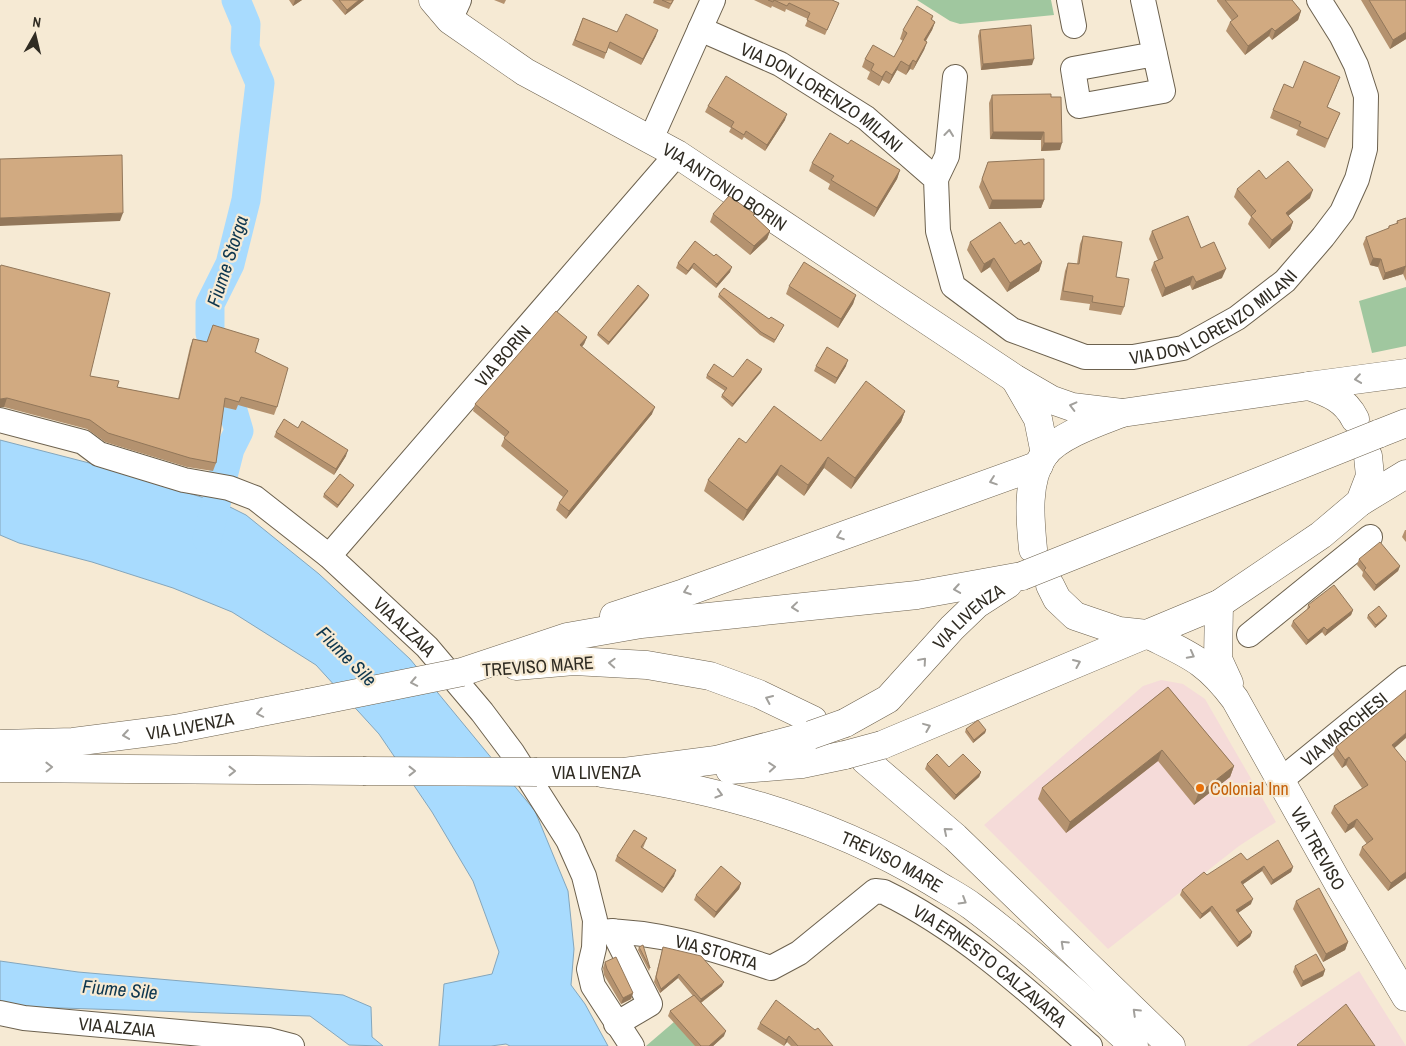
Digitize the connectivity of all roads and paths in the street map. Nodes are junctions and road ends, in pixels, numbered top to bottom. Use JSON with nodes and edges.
{"nodes":[{"id":1,"x":713,"y":0,"type":"edge"},
{"id":2,"x":1069,"y":0,"type":"edge"},
{"id":3,"x":1143,"y":0,"type":"edge"},
{"id":4,"x":1319,"y":0,"type":"edge"},
{"id":5,"x":447,"y":7,"type":"edge"},
{"id":6,"x":1074,"y":26,"type":"dead end"},
{"id":7,"x":700,"y":29,"type":"junction"},
{"id":8,"x":1155,"y":54,"type":"dead end"},
{"id":9,"x":955,"y":77,"type":"dead end"},
{"id":10,"x":651,"y":139,"type":"junction"},
{"id":11,"x":677,"y":154,"type":"junction"},
{"id":12,"x":936,"y":179,"type":"junction"},
{"id":13,"x":1406,"y":373,"type":"edge"},
{"id":14,"x":1014,"y":378,"type":"junction"},
{"id":15,"x":1309,"y":386,"type":"junction"},
{"id":16,"x":1122,"y":413,"type":"junction"},
{"id":17,"x":1354,"y":419,"type":"dead end"},
{"id":18,"x":0,"y":420,"type":"edge"},
{"id":19,"x":1406,"y":423,"type":"edge"},
{"id":20,"x":1373,"y":445,"type":"junction"},
{"id":21,"x":1042,"y":460,"type":"junction"},
{"id":22,"x":1406,"y":474,"type":"edge"},
{"id":23,"x":1360,"y":502,"type":"junction"},
{"id":24,"x":1321,"y":535,"type":"junction"},
{"id":25,"x":1370,"y":537,"type":"dead end"},
{"id":26,"x":1033,"y":548,"type":"dead end"},
{"id":27,"x":329,"y":556,"type":"junction"},
{"id":28,"x":1340,"y":560,"type":"junction"},
{"id":29,"x":1022,"y":576,"type":"junction"},
{"id":30,"x":1050,"y":585,"type":"dead end"},
{"id":31,"x":1219,"y":604,"type":"junction"},
{"id":32,"x":1147,"y":634,"type":"junction"},
{"id":33,"x":1249,"y":635,"type":"dead end"},
{"id":34,"x":566,"y":637,"type":"junction"},
{"id":35,"x":462,"y":672,"type":"junction"},
{"id":36,"x":1406,"y":678,"type":"edge"},
{"id":37,"x":1235,"y":698,"type":"junction"},
{"id":38,"x":812,"y":728,"type":"junction"},
{"id":39,"x":0,"y":744,"type":"edge"},
{"id":40,"x":864,"y":754,"type":"junction"},
{"id":41,"x":0,"y":768,"type":"edge"},
{"id":42,"x":602,"y":772,"type":"junction"},
{"id":43,"x":637,"y":777,"type":"junction"},
{"id":44,"x":1281,"y":780,"type":"junction"},
{"id":45,"x":884,"y":892,"type":"joint"},
{"id":46,"x":604,"y":931,"type":"junction"},
{"id":47,"x":1406,"y":997,"type":"edge"},
{"id":48,"x":0,"y":1013,"type":"edge"},
{"id":49,"x":616,"y":1024,"type":"junction"},
{"id":50,"x":292,"y":1046,"type":"edge"},
{"id":51,"x":632,"y":1046,"type":"edge"},
{"id":52,"x":1090,"y":1046,"type":"edge"},
{"id":53,"x":1134,"y":1046,"type":"edge"},
{"id":54,"x":1171,"y":1046,"type":"edge"}],
"edges":[{"from":1,"to":7,"type":"street"},
{"from":2,"to":6,"type":"street"},
{"from":3,"to":8,"type":"street"},
{"from":4,"to":12,"type":"street","name":"VIA DON LORENZO MILANI"},
{"from":5,"to":10,"type":"main road","name":"VIA ANTONIO BORIN"},
{"from":7,"to":10,"type":"street"},
{"from":7,"to":12,"type":"street","name":"VIA DON LORENZO MILANI"},
{"from":12,"to":9,"type":"street","name":"VIA DON LORENZO MILANI","one_way":true},
{"from":10,"to":11,"type":"main road","name":"VIA ANTONIO BORIN"},
{"from":11,"to":14,"type":"main road","name":"VIA ANTONIO BORIN"},
{"from":11,"to":27,"type":"street","name":"VIA BORIN"},
{"from":13,"to":15,"type":"main road","one_way":true},
{"from":16,"to":14,"type":"main road","name":"VIA ANTONIO BORIN","one_way":true},
{"from":14,"to":21,"type":"main road","name":"VIA ANTONIO BORIN"},
{"from":15,"to":16,"type":"main road"},
{"from":15,"to":17,"type":"main road"},
{"from":16,"to":21,"type":"main road"},
{"from":18,"to":27,"type":"street","name":"VIA ALZAIA"},
{"from":19,"to":20,"type":"main road"},
{"from":20,"to":23,"type":"main road"},
{"from":20,"to":29,"type":"main road","bridge":true},
{"from":21,"to":26,"type":"main road"},
{"from":21,"to":34,"type":"main road","one_way":true},
{"from":22,"to":23,"type":"main road"},
{"from":23,"to":24,"type":"main road"},
{"from":24,"to":28,"type":"street"},
{"from":24,"to":31,"type":"main road"},
{"from":25,"to":28,"type":"street"},
{"from":27,"to":46,"type":"street","name":"VIA ALZAIA"},
{"from":28,"to":33,"type":"street"},
{"from":29,"to":34,"type":"main road","name":"VIA LIVENZA","one_way":true},
{"from":38,"to":29,"type":"main road","name":"VIA LIVENZA","one_way":true,"bridge":true},
{"from":30,"to":32,"type":"main road"},
{"from":31,"to":32,"type":"main road"},
{"from":31,"to":37,"type":"main road","name":"VIA TREVISO"},
{"from":32,"to":37,"type":"main road","name":"VIA TREVISO","one_way":true},
{"from":40,"to":32,"type":"main road","one_way":true},
{"from":34,"to":35,"type":"main road","name":"VIA LIVENZA"},
{"from":38,"to":35,"type":"main road","name":"TREVISO MARE","one_way":true},
{"from":35,"to":39,"type":"main road","name":"VIA LIVENZA","one_way":true,"bridge":true},
{"from":36,"to":44,"type":"street","name":"VIA MARCHESI"},
{"from":37,"to":44,"type":"main road","name":"VIA TREVISO"},
{"from":38,"to":42,"type":"main road","name":"VIA LIVENZA"},
{"from":43,"to":40,"type":"main road","one_way":true},
{"from":54,"to":40,"type":"main road","one_way":true},
{"from":41,"to":42,"type":"main road","name":"VIA LIVENZA","one_way":true,"bridge":true},
{"from":42,"to":43,"type":"main road","name":"TREVISO MARE"},
{"from":43,"to":53,"type":"main road","name":"TREVISO MARE","one_way":true},
{"from":44,"to":47,"type":"main road","name":"VIA TREVISO"},
{"from":45,"to":46,"type":"street","name":"VIA STORTA"},
{"from":45,"to":52,"type":"street","name":"VIA ERNESTO CALZAVARA"},
{"from":46,"to":49,"type":"street","name":"VIA ALZAIA"},
{"from":46,"to":49,"type":"street"},
{"from":48,"to":50,"type":"street","name":"VIA ALZAIA"},
{"from":49,"to":51,"type":"street","name":"VIA ALZAIA"}]}
